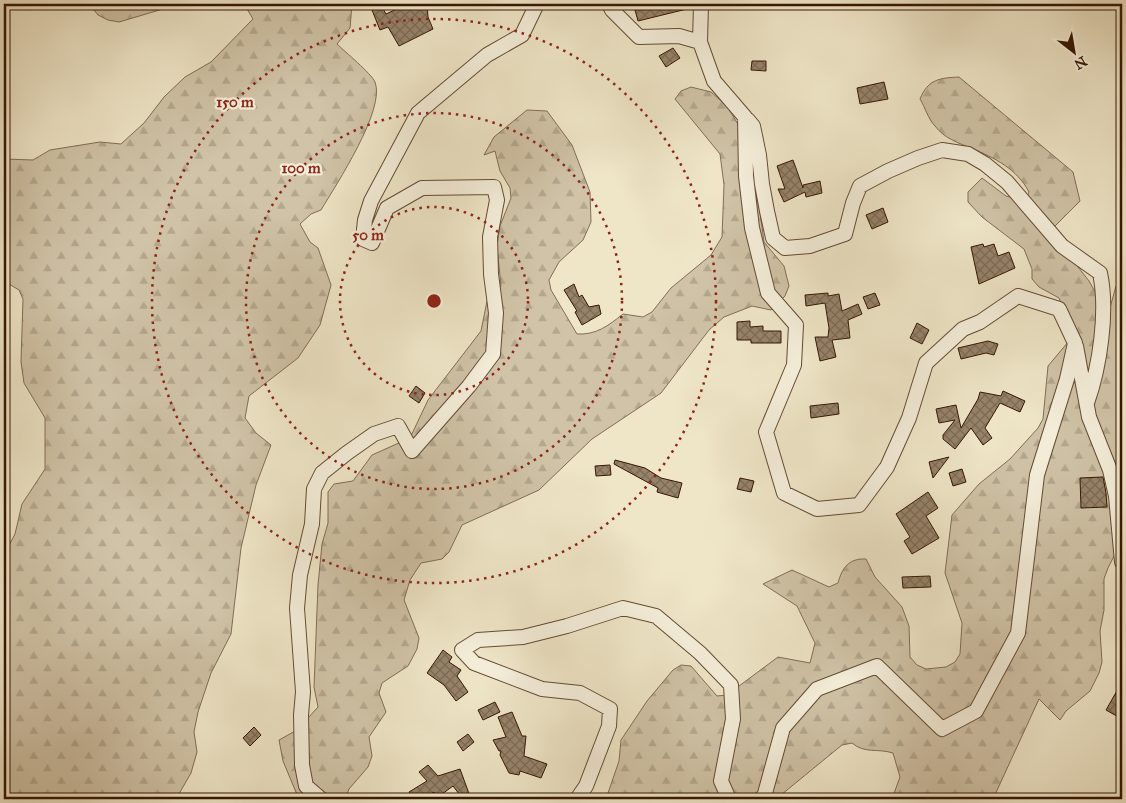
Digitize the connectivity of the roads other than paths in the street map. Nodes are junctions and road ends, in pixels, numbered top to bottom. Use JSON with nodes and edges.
{"nodes":[{"id":1,"x":534,"y":4,"type":"edge"},
{"id":2,"x":609,"y":4,"type":"edge"},
{"id":3,"x":701,"y":4,"type":"edge"},
{"id":4,"x":700,"y":42,"type":"junction"},
{"id":5,"x":745,"y":116,"type":"junction"},
{"id":6,"x":1075,"y":343,"type":"junction"},
{"id":7,"x":1087,"y":403,"type":"junction"},
{"id":8,"x":1122,"y":562,"type":"edge"},
{"id":9,"x":321,"y":799,"type":"edge"},
{"id":10,"x":577,"y":799,"type":"edge"},
{"id":11,"x":729,"y":799,"type":"edge"},
{"id":12,"x":760,"y":799,"type":"edge"}],
"edges":[{"from":1,"to":9,"type":"street"},
{"from":2,"to":4,"type":"street"},
{"from":3,"to":4,"type":"street"},
{"from":4,"to":5,"type":"street"},
{"from":5,"to":6,"type":"street"},
{"from":5,"to":7,"type":"street"},
{"from":6,"to":7,"type":"street"},
{"from":6,"to":12,"type":"street"},
{"from":7,"to":8,"type":"street"},
{"from":10,"to":11,"type":"street"}]}
